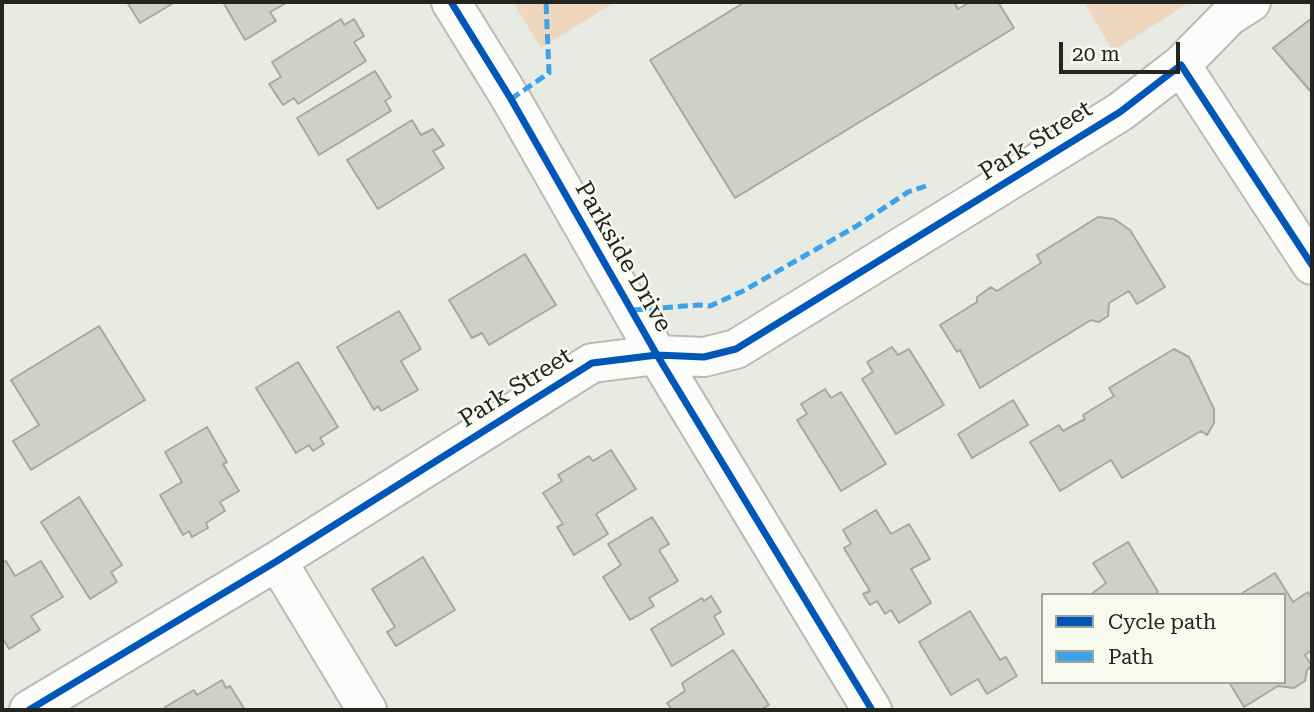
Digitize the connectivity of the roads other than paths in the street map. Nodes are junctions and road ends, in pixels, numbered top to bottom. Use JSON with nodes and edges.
{"nodes":[{"id":1,"x":451,"y":2,"type":"edge"},
{"id":2,"x":1251,"y":2,"type":"edge"},
{"id":3,"x":1181,"y":65,"type":"junction"},
{"id":4,"x":1312,"y":265,"type":"edge"},
{"id":5,"x":657,"y":355,"type":"junction"},
{"id":6,"x":276,"y":561,"type":"junction"},
{"id":7,"x":29,"y":710,"type":"edge"},
{"id":8,"x":367,"y":710,"type":"edge"},
{"id":9,"x":872,"y":710,"type":"edge"}],
"edges":[{"from":1,"to":5,"type":"street","name":"Parkside Drive"},
{"from":2,"to":3,"type":"street","name":"Park Street"},
{"from":3,"to":4,"type":"street"},
{"from":3,"to":5,"type":"street","name":"Park Street"},
{"from":5,"to":6,"type":"street","name":"Park Street"},
{"from":5,"to":9,"type":"street","name":"Parkside Drive"},
{"from":6,"to":7,"type":"street","name":"Park Street"},
{"from":6,"to":8,"type":"street"}]}
